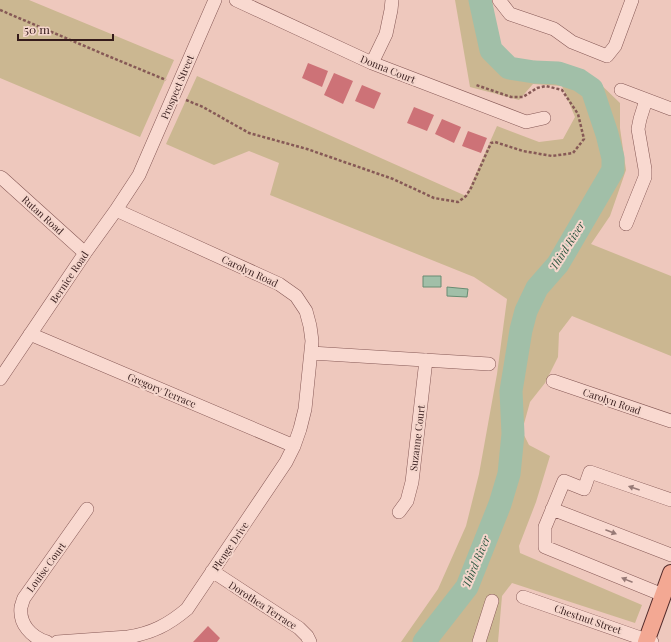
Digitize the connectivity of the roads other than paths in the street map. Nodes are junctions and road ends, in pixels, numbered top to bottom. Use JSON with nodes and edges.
{"nodes":[{"id":1,"x":215,"y":0,"type":"edge"},
{"id":2,"x":236,"y":0,"type":"edge"},
{"id":3,"x":392,"y":0,"type":"edge"},
{"id":4,"x":499,"y":0,"type":"edge"},
{"id":5,"x":632,"y":0,"type":"edge"},
{"id":6,"x":372,"y":63,"type":"junction"},
{"id":7,"x":621,"y":90,"type":"dead end"},
{"id":8,"x":646,"y":100,"type":"junction"},
{"id":9,"x":671,"y":109,"type":"edge"},
{"id":10,"x":544,"y":118,"type":"dead end"},
{"id":11,"x":139,"y":175,"type":"joint"},
{"id":12,"x":0,"y":177,"type":"edge"},
{"id":13,"x":116,"y":210,"type":"junction"},
{"id":14,"x":626,"y":224,"type":"dead end"},
{"id":15,"x":85,"y":252,"type":"junction"},
{"id":16,"x":30,"y":334,"type":"junction"},
{"id":17,"x":311,"y":353,"type":"junction"},
{"id":18,"x":426,"y":360,"type":"junction"},
{"id":19,"x":489,"y":364,"type":"dead end"},
{"id":20,"x":0,"y":379,"type":"edge"},
{"id":21,"x":553,"y":381,"type":"dead end"},
{"id":22,"x":671,"y":421,"type":"edge"},
{"id":23,"x":294,"y":446,"type":"junction"},
{"id":24,"x":671,"y":500,"type":"edge"},
{"id":25,"x":87,"y":509,"type":"dead end"},
{"id":26,"x":552,"y":509,"type":"junction"},
{"id":27,"x":399,"y":512,"type":"dead end"},
{"id":28,"x":671,"y":555,"type":"edge"},
{"id":29,"x":212,"y":571,"type":"junction"},
{"id":30,"x":671,"y":573,"type":"edge"},
{"id":31,"x":663,"y":595,"type":"junction"},
{"id":32,"x":524,"y":597,"type":"dead end"},
{"id":33,"x":492,"y":601,"type":"dead end"},
{"id":34,"x":648,"y":641,"type":"edge"},
{"id":35,"x":47,"y":642,"type":"edge"},
{"id":36,"x":57,"y":642,"type":"edge"},
{"id":37,"x":310,"y":642,"type":"edge"},
{"id":38,"x":479,"y":642,"type":"edge"}],
"edges":[{"from":1,"to":11,"type":"street","name":"Prospect Street"},
{"from":2,"to":6,"type":"street","name":"Donna Court"},
{"from":3,"to":6,"type":"street"},
{"from":4,"to":5,"type":"street"},
{"from":6,"to":10,"type":"street","name":"Donna Court"},
{"from":7,"to":8,"type":"street"},
{"from":8,"to":9,"type":"street"},
{"from":8,"to":14,"type":"street"},
{"from":11,"to":13,"type":"street","name":"Bernice Road"},
{"from":12,"to":15,"type":"street","name":"Rutan Road"},
{"from":13,"to":15,"type":"street","name":"Bernice Road"},
{"from":13,"to":17,"type":"street","name":"Carolyn Road"},
{"from":15,"to":16,"type":"street","name":"Bernice Road"},
{"from":16,"to":20,"type":"street","name":"Bernice Road"},
{"from":16,"to":23,"type":"street","name":"Gregory Terrace"},
{"from":17,"to":18,"type":"street"},
{"from":17,"to":23,"type":"street","name":"Plenge Drive"},
{"from":18,"to":19,"type":"street"},
{"from":18,"to":27,"type":"street","name":"Suzanne Court"},
{"from":21,"to":22,"type":"street","name":"Carolyn Road"},
{"from":23,"to":29,"type":"street","name":"Plenge Drive"},
{"from":24,"to":26,"type":"street","one_way":true},
{"from":25,"to":35,"type":"street","name":"Louise Court"},
{"from":26,"to":28,"type":"street","one_way":true},
{"from":31,"to":26,"type":"street","one_way":true},
{"from":29,"to":36,"type":"street","name":"Plenge Drive"},
{"from":29,"to":37,"type":"street","name":"Dorothea Terrace"},
{"from":30,"to":31,"type":"main road"},
{"from":31,"to":34,"type":"main road"},
{"from":32,"to":34,"type":"street","name":"Chestnut Street"},
{"from":33,"to":38,"type":"street"}]}
